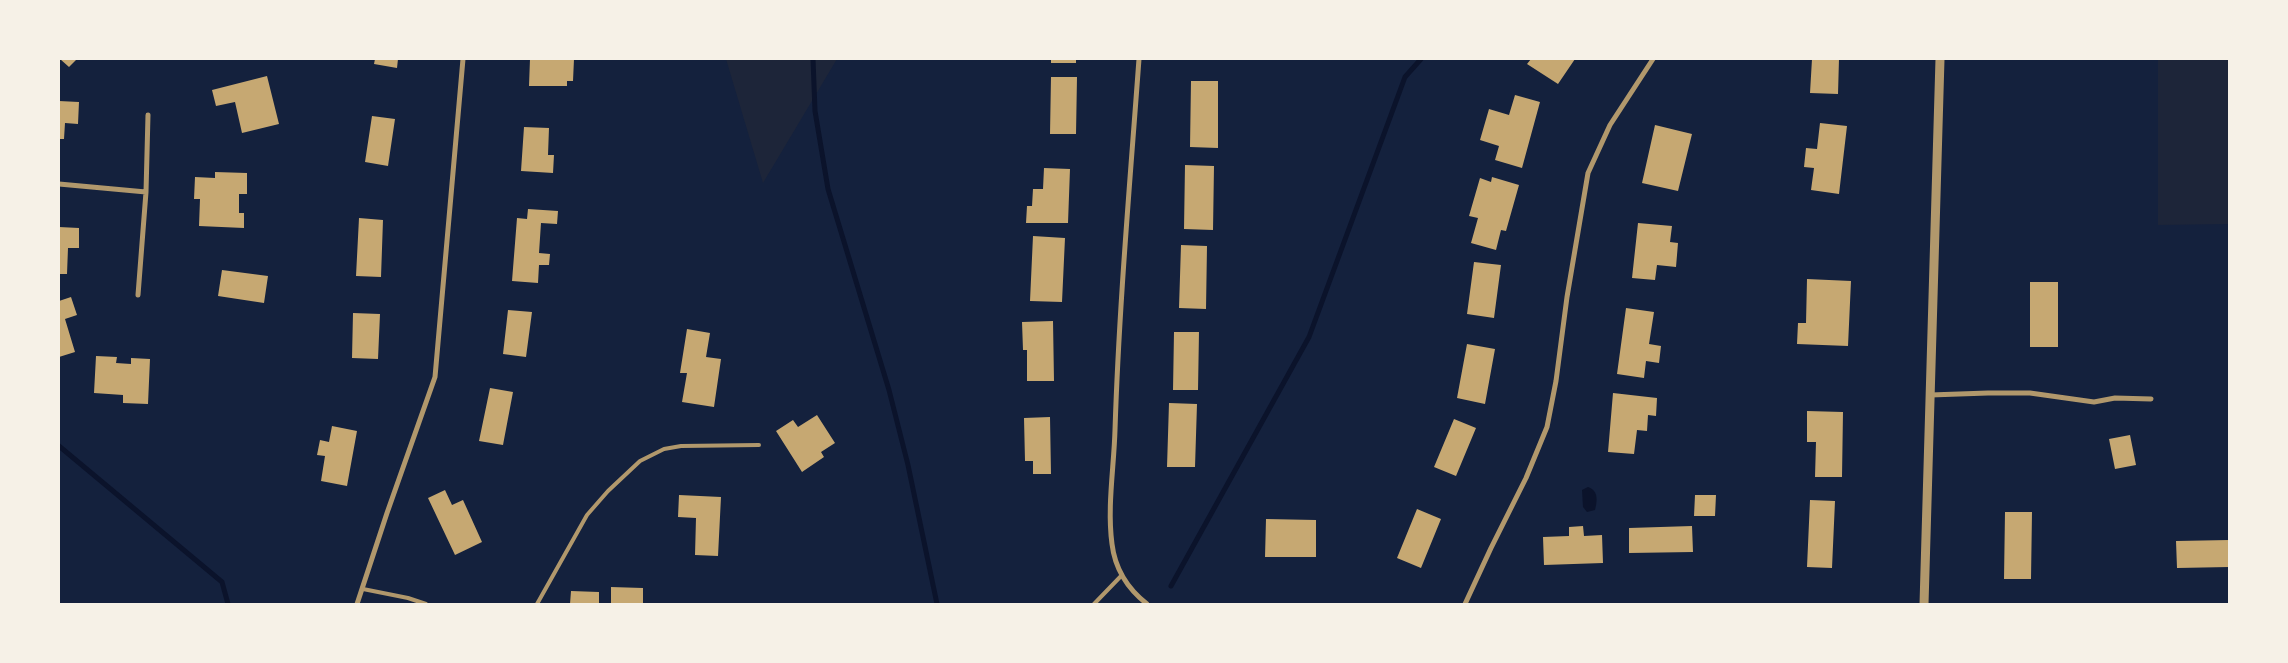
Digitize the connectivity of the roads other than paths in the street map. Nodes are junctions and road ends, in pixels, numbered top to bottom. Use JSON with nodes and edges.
{"nodes":[{"id":1,"x":464,"y":59,"type":"edge"},
{"id":2,"x":1139,"y":59,"type":"edge"},
{"id":3,"x":1654,"y":59,"type":"edge"},
{"id":4,"x":1940,"y":59,"type":"edge"},
{"id":5,"x":148,"y":115,"type":"dead end"},
{"id":6,"x":59,"y":184,"type":"edge"},
{"id":7,"x":146,"y":192,"type":"junction"},
{"id":8,"x":138,"y":295,"type":"dead end"},
{"id":9,"x":1929,"y":396,"type":"junction"},
{"id":10,"x":2151,"y":399,"type":"dead end"},
{"id":11,"x":759,"y":444,"type":"dead end"},
{"id":12,"x":1122,"y":575,"type":"junction"},
{"id":13,"x":362,"y":589,"type":"junction"},
{"id":14,"x":358,"y":604,"type":"edge"},
{"id":15,"x":426,"y":604,"type":"edge"},
{"id":16,"x":537,"y":604,"type":"edge"},
{"id":17,"x":1094,"y":604,"type":"edge"},
{"id":18,"x":1147,"y":604,"type":"edge"},
{"id":19,"x":1465,"y":604,"type":"edge"},
{"id":20,"x":1924,"y":604,"type":"edge"}],
"edges":[{"from":1,"to":13,"type":"street"},
{"from":2,"to":12,"type":"street"},
{"from":3,"to":19,"type":"street"},
{"from":4,"to":9,"type":"street"},
{"from":5,"to":7,"type":"street"},
{"from":6,"to":7,"type":"street"},
{"from":7,"to":8,"type":"street"},
{"from":9,"to":10,"type":"street"},
{"from":9,"to":20,"type":"street"},
{"from":11,"to":16,"type":"lane"},
{"from":12,"to":17,"type":"lane"},
{"from":12,"to":18,"type":"street"},
{"from":13,"to":14,"type":"street"},
{"from":13,"to":15,"type":"lane"}]}
